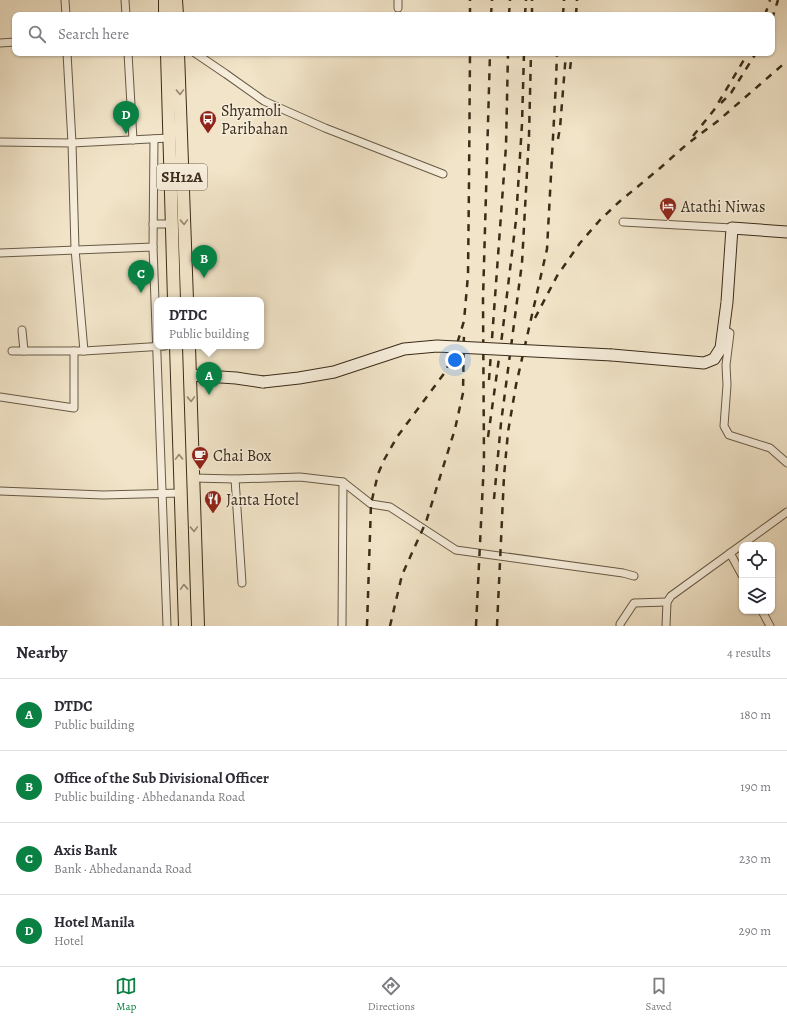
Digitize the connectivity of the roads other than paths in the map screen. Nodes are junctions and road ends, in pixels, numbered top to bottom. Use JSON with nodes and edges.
{"nodes":[{"id":1,"x":65,"y":0,"type":"edge"},
{"id":2,"x":125,"y":0,"type":"edge"},
{"id":3,"x":165,"y":0,"type":"edge"},
{"id":4,"x":176,"y":0,"type":"edge"},
{"id":5,"x":66,"y":12,"type":"edge"},
{"id":6,"x":126,"y":12,"type":"edge"},
{"id":7,"x":166,"y":12,"type":"edge"},
{"id":8,"x":176,"y":12,"type":"edge"},
{"id":9,"x":12,"y":42,"type":"edge"},
{"id":10,"x":0,"y":43,"type":"edge"},
{"id":11,"x":67,"y":56,"type":"edge"},
{"id":12,"x":128,"y":56,"type":"edge"},
{"id":13,"x":167,"y":56,"type":"edge"},
{"id":14,"x":178,"y":56,"type":"edge"},
{"id":15,"x":199,"y":56,"type":"edge"},
{"id":16,"x":173,"y":135,"type":"junction"},
{"id":17,"x":154,"y":139,"type":"junction"},
{"id":18,"x":133,"y":140,"type":"junction"},
{"id":19,"x":0,"y":142,"type":"edge"},
{"id":20,"x":72,"y":143,"type":"junction"},
{"id":21,"x":443,"y":174,"type":"dead end"},
{"id":22,"x":623,"y":222,"type":"dead end"},
{"id":23,"x":153,"y":224,"type":"junction"},
{"id":24,"x":172,"y":224,"type":"junction"},
{"id":25,"x":732,"y":228,"type":"junction"},
{"id":26,"x":787,"y":232,"type":"edge"},
{"id":27,"x":153,"y":247,"type":"junction"},
{"id":28,"x":75,"y":249,"type":"junction"},
{"id":29,"x":0,"y":253,"type":"edge"},
{"id":30,"x":154,"y":297,"type":"edge"},
{"id":31,"x":174,"y":297,"type":"edge"},
{"id":32,"x":187,"y":297,"type":"edge"},
{"id":33,"x":723,"y":329,"type":"junction"},
{"id":34,"x":22,"y":330,"type":"dead end"},
{"id":35,"x":154,"y":347,"type":"edge"},
{"id":36,"x":156,"y":349,"type":"edge"},
{"id":37,"x":176,"y":349,"type":"edge"},
{"id":38,"x":189,"y":349,"type":"edge"},
{"id":39,"x":12,"y":351,"type":"dead end"},
{"id":40,"x":24,"y":351,"type":"junction"},
{"id":41,"x":74,"y":351,"type":"junction"},
{"id":42,"x":84,"y":351,"type":"junction"},
{"id":43,"x":190,"y":375,"type":"junction"},
{"id":44,"x":0,"y":397,"type":"edge"},
{"id":45,"x":787,"y":463,"type":"edge"},
{"id":46,"x":193,"y":478,"type":"junction"},
{"id":47,"x":235,"y":479,"type":"junction"},
{"id":48,"x":343,"y":482,"type":"junction"},
{"id":49,"x":0,"y":491,"type":"edge"},
{"id":50,"x":181,"y":493,"type":"junction"},
{"id":51,"x":193,"y":493,"type":"junction"},
{"id":52,"x":162,"y":494,"type":"junction"},
{"id":53,"x":787,"y":512,"type":"edge"},
{"id":54,"x":730,"y":553,"type":"junction"},
{"id":55,"x":739,"y":570,"type":"edge"},
{"id":56,"x":634,"y":576,"type":"dead end"},
{"id":57,"x":242,"y":584,"type":"dead end"},
{"id":58,"x":667,"y":602,"type":"junction"},
{"id":59,"x":764,"y":614,"type":"edge"},
{"id":60,"x":167,"y":626,"type":"edge"},
{"id":61,"x":185,"y":626,"type":"edge"},
{"id":62,"x":198,"y":626,"type":"edge"},
{"id":63,"x":342,"y":626,"type":"edge"},
{"id":64,"x":620,"y":626,"type":"edge"},
{"id":65,"x":666,"y":626,"type":"edge"},
{"id":66,"x":770,"y":626,"type":"edge"}],
"edges":[{"from":1,"to":5,"type":"street"},
{"from":2,"to":6,"type":"street"},
{"from":3,"to":7,"type":"main road"},
{"from":4,"to":8,"type":"main road"},
{"from":9,"to":10,"type":"street"},
{"from":11,"to":20,"type":"street"},
{"from":12,"to":18,"type":"street"},
{"from":13,"to":16,"type":"main road","number":"SH12A"},
{"from":14,"to":16,"type":"main road","number":"SH12A","one_way":true},
{"from":15,"to":21,"type":"street"},
{"from":16,"to":17,"type":"street"},
{"from":16,"to":24,"type":"main road","number":"SH12A"},
{"from":16,"to":32,"type":"main road","number":"SH12A","one_way":true},
{"from":17,"to":18,"type":"street"},
{"from":17,"to":23,"type":"street"},
{"from":18,"to":20,"type":"street"},
{"from":19,"to":20,"type":"street"},
{"from":20,"to":28,"type":"street"},
{"from":22,"to":25,"type":"street"},
{"from":23,"to":24,"type":"street"},
{"from":23,"to":27,"type":"street"},
{"from":24,"to":31,"type":"main road","number":"SH12A"},
{"from":25,"to":26,"type":"street"},
{"from":25,"to":33,"type":"street"},
{"from":27,"to":28,"type":"street"},
{"from":27,"to":30,"type":"street"},
{"from":28,"to":29,"type":"street"},
{"from":28,"to":42,"type":"street"},
{"from":33,"to":43,"type":"street","bridge":true},
{"from":33,"to":45,"type":"street"},
{"from":34,"to":40,"type":"street"},
{"from":35,"to":42,"type":"street"},
{"from":36,"to":52,"type":"street"},
{"from":50,"to":37,"type":"main road","one_way":true},
{"from":38,"to":43,"type":"main road"},
{"from":39,"to":40,"type":"street"},
{"from":40,"to":41,"type":"street"},
{"from":41,"to":42,"type":"street"},
{"from":41,"to":44,"type":"street"},
{"from":43,"to":46,"type":"main road","one_way":true},
{"from":46,"to":47,"type":"street"},
{"from":46,"to":51,"type":"main road"},
{"from":47,"to":48,"type":"street"},
{"from":47,"to":57,"type":"street"},
{"from":48,"to":56,"type":"street"},
{"from":48,"to":63,"type":"street"},
{"from":49,"to":52,"type":"street"},
{"from":50,"to":51,"type":"main road"},
{"from":50,"to":52,"type":"street"},
{"from":61,"to":50,"type":"main road","one_way":true},
{"from":51,"to":62,"type":"main road","one_way":true},
{"from":52,"to":60,"type":"street"},
{"from":53,"to":54,"type":"street"},
{"from":54,"to":55,"type":"street"},
{"from":54,"to":58,"type":"street"},
{"from":58,"to":64,"type":"street"},
{"from":58,"to":65,"type":"street"},
{"from":59,"to":66,"type":"street"}]}
